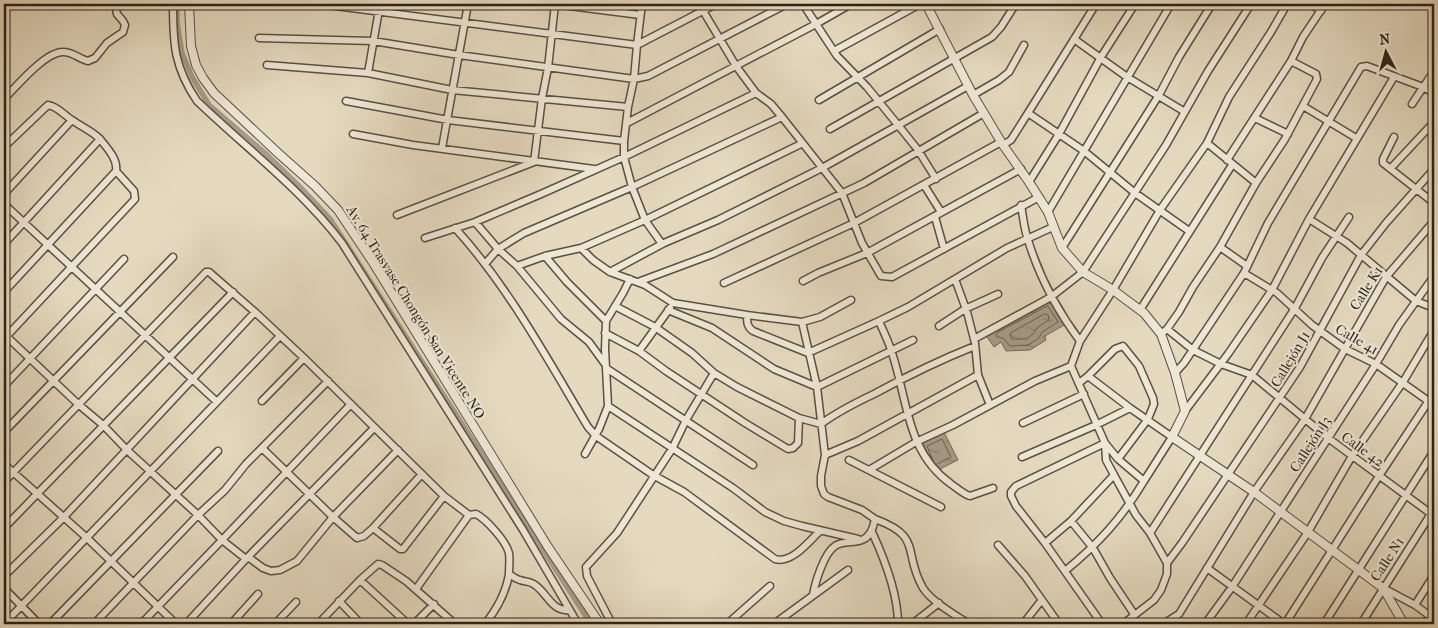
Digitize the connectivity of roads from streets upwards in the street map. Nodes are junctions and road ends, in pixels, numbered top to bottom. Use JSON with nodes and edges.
{"nodes":[{"id":1,"x":115,"y":4,"type":"edge"},
{"id":2,"x":173,"y":4,"type":"edge"},
{"id":3,"x":189,"y":4,"type":"edge"},
{"id":4,"x":320,"y":4,"type":"edge"},
{"id":5,"x":468,"y":4,"type":"edge"},
{"id":6,"x":555,"y":4,"type":"edge"},
{"id":7,"x":642,"y":4,"type":"edge"},
{"id":8,"x":700,"y":4,"type":"edge"},
{"id":9,"x":716,"y":4,"type":"edge"},
{"id":10,"x":787,"y":4,"type":"edge"},
{"id":11,"x":803,"y":4,"type":"edge"},
{"id":12,"x":851,"y":4,"type":"edge"},
{"id":13,"x":920,"y":4,"type":"edge"},
{"id":14,"x":926,"y":4,"type":"edge"},
{"id":15,"x":1096,"y":4,"type":"edge"},
{"id":16,"x":1135,"y":4,"type":"edge"},
{"id":17,"x":1171,"y":4,"type":"edge"},
{"id":18,"x":1212,"y":4,"type":"edge"},
{"id":19,"x":1251,"y":4,"type":"edge"},
{"id":20,"x":1287,"y":4,"type":"edge"},
{"id":21,"x":1311,"y":4,"type":"edge"},
{"id":22,"x":1325,"y":4,"type":"edge"},
{"id":23,"x":1014,"y":5,"type":"dead end"},
{"id":24,"x":380,"y":7,"type":"edge"},
{"id":25,"x":705,"y":10,"type":"junction"},
{"id":26,"x":1321,"y":11,"type":"junction"},
{"id":27,"x":640,"y":15,"type":"junction"},
{"id":28,"x":465,"y":22,"type":"junction"},
{"id":29,"x":816,"y":24,"type":"junction"},
{"id":30,"x":940,"y":29,"type":"junction"},
{"id":31,"x":552,"y":34,"type":"junction"},
{"id":32,"x":259,"y":38,"type":"dead end"},
{"id":33,"x":721,"y":38,"type":"junction"},
{"id":34,"x":1074,"y":39,"type":"junction"},
{"id":35,"x":373,"y":41,"type":"junction"},
{"id":36,"x":638,"y":45,"type":"junction"},
{"id":37,"x":1024,"y":45,"type":"dead end"},
{"id":38,"x":834,"y":51,"type":"junction"},
{"id":39,"x":459,"y":55,"type":"junction"},
{"id":40,"x":1101,"y":57,"type":"junction"},
{"id":41,"x":954,"y":59,"type":"junction"},
{"id":42,"x":1291,"y":61,"type":"junction"},
{"id":43,"x":267,"y":65,"type":"dead end"},
{"id":44,"x":736,"y":66,"type":"junction"},
{"id":45,"x":548,"y":68,"type":"junction"},
{"id":46,"x":1434,"y":71,"type":"edge"},
{"id":47,"x":368,"y":73,"type":"junction"},
{"id":48,"x":858,"y":77,"type":"junction"},
{"id":49,"x":1127,"y":77,"type":"junction"},
{"id":50,"x":1394,"y":77,"type":"junction"},
{"id":51,"x":634,"y":79,"type":"junction"},
{"id":52,"x":968,"y":86,"type":"junction"},
{"id":53,"x":1423,"y":87,"type":"junction"},
{"id":54,"x":452,"y":90,"type":"junction"},
{"id":55,"x":756,"y":93,"type":"junction"},
{"id":56,"x":1434,"y":93,"type":"edge"},
{"id":57,"x":973,"y":95,"type":"junction"},
{"id":58,"x":1159,"y":95,"type":"junction"},
{"id":59,"x":542,"y":98,"type":"junction"},
{"id":60,"x":4,"y":100,"type":"edge"},
{"id":61,"x":819,"y":100,"type":"dead end"},
{"id":62,"x":879,"y":101,"type":"junction"},
{"id":63,"x":346,"y":102,"type":"dead end"},
{"id":64,"x":1412,"y":104,"type":"dead end"},
{"id":65,"x":1303,"y":106,"type":"junction"},
{"id":66,"x":628,"y":107,"type":"junction"},
{"id":67,"x":1186,"y":112,"type":"junction"},
{"id":68,"x":984,"y":113,"type":"junction"},
{"id":69,"x":1028,"y":113,"type":"junction"},
{"id":70,"x":782,"y":117,"type":"junction"},
{"id":71,"x":1255,"y":118,"type":"junction"},
{"id":72,"x":72,"y":120,"type":"junction"},
{"id":73,"x":448,"y":120,"type":"junction"},
{"id":74,"x":627,"y":122,"type":"junction"},
{"id":75,"x":1328,"y":122,"type":"junction"},
{"id":76,"x":1434,"y":122,"type":"edge"},
{"id":77,"x":898,"y":125,"type":"junction"},
{"id":78,"x":830,"y":128,"type":"dead end"},
{"id":79,"x":538,"y":130,"type":"junction"},
{"id":80,"x":352,"y":134,"type":"dead end"},
{"id":81,"x":1059,"y":134,"type":"junction"},
{"id":82,"x":1288,"y":134,"type":"junction"},
{"id":83,"x":1394,"y":137,"type":"dead end"},
{"id":84,"x":1356,"y":138,"type":"junction"},
{"id":85,"x":100,"y":139,"type":"junction"},
{"id":86,"x":624,"y":141,"type":"junction"},
{"id":87,"x":1207,"y":143,"type":"junction"},
{"id":88,"x":801,"y":144,"type":"junction"},
{"id":89,"x":1002,"y":144,"type":"junction"},
{"id":90,"x":4,"y":147,"type":"edge"},
{"id":91,"x":442,"y":148,"type":"junction"},
{"id":92,"x":1084,"y":151,"type":"junction"},
{"id":93,"x":919,"y":152,"type":"junction"},
{"id":94,"x":624,"y":157,"type":"junction"},
{"id":95,"x":534,"y":162,"type":"junction"},
{"id":96,"x":1230,"y":162,"type":"junction"},
{"id":97,"x":822,"y":168,"type":"junction"},
{"id":98,"x":1391,"y":168,"type":"junction"},
{"id":99,"x":1021,"y":169,"type":"junction"},
{"id":100,"x":1434,"y":169,"type":"edge"},
{"id":101,"x":595,"y":170,"type":"junction"},
{"id":102,"x":116,"y":171,"type":"junction"},
{"id":103,"x":1110,"y":172,"type":"junction"},
{"id":104,"x":936,"y":179,"type":"junction"},
{"id":105,"x":1029,"y":182,"type":"junction"},
{"id":106,"x":1256,"y":183,"type":"junction"},
{"id":107,"x":924,"y":185,"type":"junction"},
{"id":108,"x":632,"y":187,"type":"junction"},
{"id":109,"x":1417,"y":189,"type":"junction"},
{"id":110,"x":842,"y":193,"type":"junction"},
{"id":111,"x":1135,"y":193,"type":"junction"},
{"id":112,"x":4,"y":194,"type":"edge"},
{"id":113,"x":1038,"y":197,"type":"junction"},
{"id":114,"x":1434,"y":203,"type":"edge"},
{"id":115,"x":4,"y":204,"type":"edge"},
{"id":116,"x":1021,"y":205,"type":"junction"},
{"id":117,"x":1160,"y":210,"type":"junction"},
{"id":118,"x":941,"y":212,"type":"junction"},
{"id":119,"x":1048,"y":212,"type":"junction"},
{"id":120,"x":398,"y":215,"type":"dead end"},
{"id":121,"x":935,"y":217,"type":"junction"},
{"id":122,"x":1349,"y":217,"type":"dead end"},
{"id":123,"x":1309,"y":219,"type":"junction"},
{"id":124,"x":645,"y":220,"type":"junction"},
{"id":125,"x":1434,"y":221,"type":"edge"},
{"id":126,"x":25,"y":222,"type":"junction"},
{"id":127,"x":475,"y":222,"type":"junction"},
{"id":128,"x":854,"y":224,"type":"junction"},
{"id":129,"x":1053,"y":227,"type":"junction"},
{"id":130,"x":455,"y":228,"type":"junction"},
{"id":131,"x":1189,"y":231,"type":"junction"},
{"id":132,"x":1336,"y":236,"type":"junction"},
{"id":133,"x":425,"y":238,"type":"dead end"},
{"id":134,"x":1027,"y":239,"type":"junction"},
{"id":135,"x":4,"y":244,"type":"edge"},
{"id":136,"x":48,"y":244,"type":"junction"},
{"id":137,"x":662,"y":244,"type":"junction"},
{"id":138,"x":1220,"y":247,"type":"junction"},
{"id":139,"x":581,"y":248,"type":"junction"},
{"id":140,"x":1062,"y":248,"type":"junction"},
{"id":141,"x":498,"y":249,"type":"junction"},
{"id":142,"x":944,"y":249,"type":"junction"},
{"id":143,"x":867,"y":253,"type":"junction"},
{"id":144,"x":1361,"y":255,"type":"junction"},
{"id":145,"x":545,"y":256,"type":"junction"},
{"id":146,"x":173,"y":257,"type":"dead end"},
{"id":147,"x":124,"y":260,"type":"dead end"},
{"id":148,"x":485,"y":264,"type":"junction"},
{"id":149,"x":517,"y":266,"type":"junction"},
{"id":150,"x":1248,"y":266,"type":"junction"},
{"id":151,"x":72,"y":268,"type":"junction"},
{"id":152,"x":610,"y":272,"type":"junction"},
{"id":153,"x":1083,"y":272,"type":"junction"},
{"id":154,"x":1244,"y":273,"type":"junction"},
{"id":155,"x":1434,"y":276,"type":"edge"},
{"id":156,"x":1386,"y":277,"type":"junction"},
{"id":157,"x":630,"y":279,"type":"junction"},
{"id":158,"x":955,"y":279,"type":"junction"},
{"id":159,"x":803,"y":281,"type":"dead end"},
{"id":160,"x":638,"y":282,"type":"junction"},
{"id":161,"x":724,"y":283,"type":"dead end"},
{"id":162,"x":96,"y":290,"type":"junction"},
{"id":163,"x":1113,"y":290,"type":"junction"},
{"id":164,"x":1272,"y":290,"type":"junction"},
{"id":165,"x":4,"y":292,"type":"edge"},
{"id":166,"x":233,"y":292,"type":"junction"},
{"id":167,"x":998,"y":294,"type":"dead end"},
{"id":168,"x":1051,"y":296,"type":"junction"},
{"id":169,"x":851,"y":300,"type":"dead end"},
{"id":170,"x":1416,"y":301,"type":"junction"},
{"id":171,"x":674,"y":303,"type":"junction"},
{"id":172,"x":616,"y":306,"type":"junction"},
{"id":173,"x":1295,"y":308,"type":"junction"},
{"id":174,"x":1434,"y":308,"type":"edge"},
{"id":175,"x":966,"y":309,"type":"junction"},
{"id":176,"x":668,"y":310,"type":"junction"},
{"id":177,"x":1140,"y":310,"type":"junction"},
{"id":178,"x":255,"y":312,"type":"junction"},
{"id":179,"x":120,"y":313,"type":"junction"},
{"id":180,"x":747,"y":315,"type":"junction"},
{"id":181,"x":606,"y":320,"type":"junction"},
{"id":182,"x":879,"y":321,"type":"junction"},
{"id":183,"x":802,"y":322,"type":"junction"},
{"id":184,"x":939,"y":326,"type":"dead end"},
{"id":185,"x":655,"y":328,"type":"junction"},
{"id":186,"x":1434,"y":330,"type":"edge"},
{"id":187,"x":1321,"y":331,"type":"junction"},
{"id":188,"x":1164,"y":332,"type":"junction"},
{"id":189,"x":606,"y":333,"type":"junction"},
{"id":190,"x":145,"y":335,"type":"junction"},
{"id":191,"x":5,"y":336,"type":"edge"},
{"id":192,"x":280,"y":336,"type":"junction"},
{"id":193,"x":912,"y":340,"type":"dead end"},
{"id":194,"x":1080,"y":341,"type":"junction"},
{"id":195,"x":974,"y":343,"type":"junction"},
{"id":196,"x":1345,"y":349,"type":"junction"},
{"id":197,"x":892,"y":350,"type":"junction"},
{"id":198,"x":1193,"y":350,"type":"junction"},
{"id":199,"x":639,"y":351,"type":"junction"},
{"id":200,"x":808,"y":353,"type":"junction"},
{"id":201,"x":169,"y":356,"type":"junction"},
{"id":202,"x":304,"y":358,"type":"junction"},
{"id":203,"x":31,"y":359,"type":"junction"},
{"id":204,"x":1221,"y":364,"type":"junction"},
{"id":205,"x":1376,"y":364,"type":"junction"},
{"id":206,"x":605,"y":366,"type":"junction"},
{"id":207,"x":1071,"y":366,"type":"junction"},
{"id":208,"x":714,"y":373,"type":"junction"},
{"id":209,"x":1175,"y":373,"type":"junction"},
{"id":210,"x":978,"y":375,"type":"junction"},
{"id":211,"x":1088,"y":376,"type":"junction"},
{"id":212,"x":1252,"y":376,"type":"junction"},
{"id":213,"x":193,"y":380,"type":"junction"},
{"id":214,"x":899,"y":380,"type":"junction"},
{"id":215,"x":54,"y":381,"type":"junction"},
{"id":216,"x":328,"y":381,"type":"junction"},
{"id":217,"x":1403,"y":382,"type":"junction"},
{"id":218,"x":1079,"y":383,"type":"junction"},
{"id":219,"x":4,"y":386,"type":"edge"},
{"id":220,"x":816,"y":387,"type":"junction"},
{"id":221,"x":700,"y":393,"type":"junction"},
{"id":222,"x":1434,"y":393,"type":"edge"},
{"id":223,"x":1084,"y":394,"type":"junction"},
{"id":224,"x":1281,"y":398,"type":"junction"},
{"id":225,"x":262,"y":401,"type":"dead end"},
{"id":226,"x":217,"y":402,"type":"junction"},
{"id":227,"x":1432,"y":403,"type":"edge"},
{"id":228,"x":78,"y":404,"type":"junction"},
{"id":229,"x":351,"y":404,"type":"junction"},
{"id":230,"x":990,"y":405,"type":"junction"},
{"id":231,"x":608,"y":406,"type":"junction"},
{"id":232,"x":1130,"y":408,"type":"junction"},
{"id":233,"x":1185,"y":411,"type":"junction"},
{"id":234,"x":907,"y":413,"type":"junction"},
{"id":235,"x":799,"y":418,"type":"junction"},
{"id":236,"x":1148,"y":419,"type":"junction"},
{"id":237,"x":1305,"y":419,"type":"junction"},
{"id":238,"x":686,"y":420,"type":"junction"},
{"id":239,"x":1023,"y":423,"type":"dead end"},
{"id":240,"x":821,"y":424,"type":"junction"},
{"id":241,"x":103,"y":425,"type":"junction"},
{"id":242,"x":1096,"y":425,"type":"junction"},
{"id":243,"x":374,"y":428,"type":"junction"},
{"id":244,"x":4,"y":432,"type":"edge"},
{"id":245,"x":596,"y":436,"type":"junction"},
{"id":246,"x":1172,"y":437,"type":"junction"},
{"id":247,"x":1328,"y":438,"type":"junction"},
{"id":248,"x":916,"y":442,"type":"junction"},
{"id":249,"x":1105,"y":443,"type":"junction"},
{"id":250,"x":262,"y":448,"type":"junction"},
{"id":251,"x":672,"y":448,"type":"junction"},
{"id":252,"x":398,"y":450,"type":"junction"},
{"id":253,"x":128,"y":451,"type":"junction"},
{"id":254,"x":218,"y":451,"type":"dead end"},
{"id":255,"x":1434,"y":451,"type":"edge"},
{"id":256,"x":585,"y":454,"type":"dead end"},
{"id":257,"x":825,"y":455,"type":"junction"},
{"id":258,"x":1201,"y":456,"type":"junction"},
{"id":259,"x":1352,"y":456,"type":"junction"},
{"id":260,"x":1022,"y":457,"type":"dead end"},
{"id":261,"x":1118,"y":459,"type":"junction"},
{"id":262,"x":849,"y":460,"type":"dead end"},
{"id":263,"x":4,"y":464,"type":"edge"},
{"id":264,"x":753,"y":465,"type":"dead end"},
{"id":265,"x":869,"y":470,"type":"junction"},
{"id":266,"x":151,"y":472,"type":"junction"},
{"id":267,"x":287,"y":473,"type":"junction"},
{"id":268,"x":12,"y":474,"type":"junction"},
{"id":269,"x":422,"y":474,"type":"junction"},
{"id":270,"x":653,"y":475,"type":"junction"},
{"id":271,"x":1114,"y":475,"type":"junction"},
{"id":272,"x":1228,"y":475,"type":"junction"},
{"id":273,"x":1379,"y":476,"type":"junction"},
{"id":274,"x":1144,"y":481,"type":"junction"},
{"id":275,"x":4,"y":482,"type":"edge"},
{"id":276,"x":993,"y":488,"type":"dead end"},
{"id":277,"x":1254,"y":492,"type":"junction"},
{"id":278,"x":37,"y":494,"type":"junction"},
{"id":279,"x":175,"y":494,"type":"junction"},
{"id":280,"x":309,"y":495,"type":"junction"},
{"id":281,"x":1406,"y":495,"type":"junction"},
{"id":282,"x":444,"y":496,"type":"junction"},
{"id":283,"x":1130,"y":505,"type":"junction"},
{"id":284,"x":941,"y":507,"type":"dead end"},
{"id":285,"x":1280,"y":513,"type":"junction"},
{"id":286,"x":1433,"y":513,"type":"edge"},
{"id":287,"x":198,"y":515,"type":"junction"},
{"id":288,"x":469,"y":515,"type":"junction"},
{"id":289,"x":333,"y":517,"type":"junction"},
{"id":290,"x":64,"y":518,"type":"junction"},
{"id":291,"x":875,"y":519,"type":"junction"},
{"id":292,"x":1071,"y":521,"type":"junction"},
{"id":293,"x":4,"y":528,"type":"edge"},
{"id":294,"x":373,"y":528,"type":"junction"},
{"id":295,"x":820,"y":531,"type":"junction"},
{"id":296,"x":872,"y":532,"type":"junction"},
{"id":297,"x":1308,"y":532,"type":"junction"},
{"id":298,"x":1150,"y":533,"type":"junction"},
{"id":299,"x":87,"y":538,"type":"junction"},
{"id":300,"x":222,"y":540,"type":"junction"},
{"id":301,"x":864,"y":540,"type":"junction"},
{"id":302,"x":1045,"y":543,"type":"junction"},
{"id":303,"x":998,"y":545,"type":"dead end"},
{"id":304,"x":1093,"y":548,"type":"junction"},
{"id":305,"x":1332,"y":550,"type":"junction"},
{"id":306,"x":247,"y":558,"type":"junction"},
{"id":307,"x":111,"y":562,"type":"junction"},
{"id":308,"x":1167,"y":563,"type":"junction"},
{"id":309,"x":1207,"y":568,"type":"junction"},
{"id":310,"x":1360,"y":569,"type":"junction"},
{"id":311,"x":848,"y":570,"type":"dead end"},
{"id":312,"x":1066,"y":571,"type":"junction"},
{"id":313,"x":509,"y":574,"type":"junction"},
{"id":314,"x":1434,"y":575,"type":"edge"},
{"id":315,"x":4,"y":576,"type":"edge"},
{"id":316,"x":360,"y":580,"type":"junction"},
{"id":317,"x":133,"y":583,"type":"junction"},
{"id":318,"x":770,"y":586,"type":"dead end"},
{"id":319,"x":1232,"y":587,"type":"junction"},
{"id":320,"x":4,"y":588,"type":"edge"},
{"id":321,"x":1383,"y":588,"type":"junction"},
{"id":322,"x":416,"y":589,"type":"junction"},
{"id":323,"x":258,"y":594,"type":"dead end"},
{"id":324,"x":813,"y":595,"type":"junction"},
{"id":325,"x":339,"y":601,"type":"junction"},
{"id":326,"x":1041,"y":601,"type":"junction"},
{"id":327,"x":296,"y":602,"type":"dead end"},
{"id":328,"x":940,"y":603,"type":"junction"},
{"id":329,"x":434,"y":604,"type":"junction"},
{"id":330,"x":1258,"y":605,"type":"junction"},
{"id":331,"x":1414,"y":605,"type":"junction"},
{"id":332,"x":21,"y":606,"type":"junction"},
{"id":333,"x":157,"y":607,"type":"junction"},
{"id":334,"x":569,"y":610,"type":"junction"},
{"id":335,"x":1134,"y":614,"type":"junction"},
{"id":336,"x":1434,"y":619,"type":"edge"},
{"id":337,"x":4,"y":624,"type":"edge"},
{"id":338,"x":40,"y":624,"type":"edge"},
{"id":339,"x":50,"y":624,"type":"edge"},
{"id":340,"x":94,"y":624,"type":"edge"},
{"id":341,"x":141,"y":624,"type":"edge"},
{"id":342,"x":176,"y":624,"type":"edge"},
{"id":343,"x":186,"y":624,"type":"edge"},
{"id":344,"x":231,"y":624,"type":"edge"},
{"id":345,"x":275,"y":624,"type":"edge"},
{"id":346,"x":318,"y":624,"type":"edge"},
{"id":347,"x":361,"y":624,"type":"edge"},
{"id":348,"x":408,"y":624,"type":"edge"},
{"id":349,"x":414,"y":624,"type":"edge"},
{"id":350,"x":455,"y":624,"type":"edge"},
{"id":351,"x":485,"y":624,"type":"edge"},
{"id":352,"x":578,"y":624,"type":"edge"},
{"id":353,"x":600,"y":624,"type":"edge"},
{"id":354,"x":612,"y":624,"type":"edge"},
{"id":355,"x":726,"y":624,"type":"edge"},
{"id":356,"x":774,"y":624,"type":"edge"},
{"id":357,"x":898,"y":624,"type":"edge"},
{"id":358,"x":912,"y":624,"type":"edge"},
{"id":359,"x":969,"y":624,"type":"edge"},
{"id":360,"x":1023,"y":624,"type":"edge"},
{"id":361,"x":1059,"y":624,"type":"edge"},
{"id":362,"x":1102,"y":624,"type":"edge"},
{"id":363,"x":1123,"y":624,"type":"edge"},
{"id":364,"x":1163,"y":624,"type":"edge"},
{"id":365,"x":1205,"y":624,"type":"edge"},
{"id":366,"x":1246,"y":624,"type":"edge"},
{"id":367,"x":1284,"y":624,"type":"edge"},
{"id":368,"x":1324,"y":624,"type":"edge"},
{"id":369,"x":1361,"y":624,"type":"edge"},
{"id":370,"x":1404,"y":624,"type":"edge"}],
"edges":[{"from":1,"to":60,"type":"street"},
{"from":2,"to":334,"type":"street"},
{"from":3,"to":353,"type":"street","name":"Av. 64 Trasvase Chongón-San Vicente NO"},
{"from":4,"to":24,"type":"street"},
{"from":5,"to":28,"type":"street"},
{"from":6,"to":27,"type":"street"},
{"from":6,"to":31,"type":"street"},
{"from":7,"to":27,"type":"street"},
{"from":8,"to":25,"type":"street"},
{"from":9,"to":25,"type":"street"},
{"from":10,"to":33,"type":"street"},
{"from":11,"to":29,"type":"street"},
{"from":12,"to":29,"type":"street"},
{"from":13,"to":38,"type":"street"},
{"from":14,"to":30,"type":"street"},
{"from":15,"to":34,"type":"street"},
{"from":16,"to":40,"type":"street"},
{"from":17,"to":49,"type":"street"},
{"from":18,"to":58,"type":"street"},
{"from":19,"to":67,"type":"street"},
{"from":20,"to":87,"type":"street"},
{"from":21,"to":26,"type":"street"},
{"from":22,"to":26,"type":"street"},
{"from":23,"to":41,"type":"street"},
{"from":24,"to":28,"type":"street"},
{"from":24,"to":35,"type":"street"},
{"from":25,"to":33,"type":"street"},
{"from":25,"to":36,"type":"street"},
{"from":26,"to":42,"type":"street"},
{"from":27,"to":36,"type":"street"},
{"from":28,"to":31,"type":"street"},
{"from":28,"to":39,"type":"street"},
{"from":29,"to":38,"type":"street"},
{"from":29,"to":44,"type":"street"},
{"from":30,"to":41,"type":"street"},
{"from":30,"to":48,"type":"street"},
{"from":31,"to":36,"type":"street"},
{"from":31,"to":45,"type":"street"},
{"from":32,"to":35,"type":"street"},
{"from":33,"to":44,"type":"street"},
{"from":33,"to":51,"type":"street"},
{"from":34,"to":40,"type":"street"},
{"from":34,"to":69,"type":"street"},
{"from":35,"to":39,"type":"street"},
{"from":35,"to":47,"type":"street"},
{"from":36,"to":51,"type":"street"},
{"from":37,"to":57,"type":"street"},
{"from":38,"to":48,"type":"street"},
{"from":39,"to":45,"type":"street"},
{"from":39,"to":54,"type":"street"},
{"from":40,"to":49,"type":"street"},
{"from":40,"to":81,"type":"street"},
{"from":41,"to":52,"type":"street"},
{"from":41,"to":62,"type":"street"},
{"from":42,"to":65,"type":"street"},
{"from":42,"to":71,"type":"street"},
{"from":43,"to":47,"type":"street"},
{"from":44,"to":55,"type":"street"},
{"from":44,"to":74,"type":"street"},
{"from":45,"to":51,"type":"street"},
{"from":45,"to":59,"type":"street"},
{"from":46,"to":53,"type":"street"},
{"from":47,"to":54,"type":"street"},
{"from":48,"to":61,"type":"street"},
{"from":48,"to":62,"type":"street"},
{"from":49,"to":58,"type":"street"},
{"from":49,"to":92,"type":"street"},
{"from":50,"to":53,"type":"street"},
{"from":50,"to":75,"type":"street"},
{"from":50,"to":84,"type":"street"},
{"from":51,"to":66,"type":"street"},
{"from":52,"to":57,"type":"street"},
{"from":52,"to":77,"type":"street"},
{"from":53,"to":56,"type":"street"},
{"from":53,"to":64,"type":"street"},
{"from":54,"to":59,"type":"street"},
{"from":54,"to":73,"type":"street"},
{"from":55,"to":70,"type":"street"},
{"from":55,"to":94,"type":"street"},
{"from":57,"to":68,"type":"street"},
{"from":58,"to":67,"type":"street"},
{"from":58,"to":103,"type":"street"},
{"from":59,"to":66,"type":"street"},
{"from":59,"to":79,"type":"street"},
{"from":62,"to":77,"type":"street"},
{"from":62,"to":78,"type":"street"},
{"from":63,"to":73,"type":"street"},
{"from":65,"to":75,"type":"street"},
{"from":65,"to":82,"type":"street"},
{"from":66,"to":74,"type":"street"},
{"from":67,"to":111,"type":"street"},
{"from":68,"to":89,"type":"street"},
{"from":68,"to":93,"type":"street"},
{"from":69,"to":81,"type":"street"},
{"from":69,"to":89,"type":"street"},
{"from":70,"to":88,"type":"street"},
{"from":70,"to":108,"type":"street"},
{"from":71,"to":82,"type":"street"},
{"from":71,"to":96,"type":"street"},
{"from":72,"to":85,"type":"street"},
{"from":72,"to":90,"type":"street"},
{"from":72,"to":112,"type":"street"},
{"from":73,"to":79,"type":"street"},
{"from":73,"to":91,"type":"street"},
{"from":74,"to":86,"type":"street"},
{"from":75,"to":84,"type":"street"},
{"from":75,"to":150,"type":"street"},
{"from":76,"to":98,"type":"street"},
{"from":77,"to":93,"type":"street"},
{"from":77,"to":97,"type":"street"},
{"from":79,"to":86,"type":"street"},
{"from":79,"to":95,"type":"street"},
{"from":80,"to":91,"type":"street"},
{"from":81,"to":92,"type":"street"},
{"from":81,"to":105,"type":"street"},
{"from":82,"to":106,"type":"street"},
{"from":83,"to":98,"type":"street"},
{"from":84,"to":123,"type":"street"},
{"from":85,"to":102,"type":"street"},
{"from":85,"to":126,"type":"street"},
{"from":86,"to":94,"type":"street"},
{"from":87,"to":96,"type":"street"},
{"from":87,"to":117,"type":"street"},
{"from":88,"to":97,"type":"street"},
{"from":88,"to":124,"type":"street"},
{"from":89,"to":99,"type":"street"},
{"from":89,"to":104,"type":"street"},
{"from":91,"to":95,"type":"street"},
{"from":92,"to":103,"type":"street"},
{"from":92,"to":119,"type":"street"},
{"from":93,"to":104,"type":"street"},
{"from":93,"to":110,"type":"street"},
{"from":94,"to":101,"type":"street"},
{"from":94,"to":108,"type":"street"},
{"from":95,"to":101,"type":"street"},
{"from":95,"to":120,"type":"street"},
{"from":96,"to":106,"type":"street"},
{"from":96,"to":131,"type":"street"},
{"from":97,"to":110,"type":"street"},
{"from":97,"to":137,"type":"street"},
{"from":98,"to":109,"type":"street"},
{"from":99,"to":105,"type":"street"},
{"from":99,"to":118,"type":"street"},
{"from":100,"to":109,"type":"street","name":"Callejón J1"},
{"from":101,"to":127,"type":"street"},
{"from":102,"to":136,"type":"street"},
{"from":102,"to":151,"type":"street"},
{"from":103,"to":111,"type":"street"},
{"from":103,"to":140,"type":"street"},
{"from":104,"to":107,"type":"street"},
{"from":105,"to":113,"type":"street"},
{"from":106,"to":138,"type":"street"},
{"from":107,"to":118,"type":"street"},
{"from":107,"to":128,"type":"street"},
{"from":108,"to":124,"type":"street"},
{"from":108,"to":141,"type":"street"},
{"from":109,"to":114,"type":"street"},
{"from":109,"to":144,"type":"street","name":"Callejón J1"},
{"from":110,"to":128,"type":"street"},
{"from":110,"to":160,"type":"street"},
{"from":111,"to":117,"type":"street"},
{"from":111,"to":153,"type":"street"},
{"from":113,"to":116,"type":"street"},
{"from":113,"to":119,"type":"street"},
{"from":115,"to":126,"type":"street"},
{"from":116,"to":134,"type":"street"},
{"from":116,"to":142,"type":"street"},
{"from":117,"to":131,"type":"street"},
{"from":117,"to":163,"type":"street"},
{"from":118,"to":121,"type":"street"},
{"from":119,"to":129,"type":"street"},
{"from":121,"to":142,"type":"street"},
{"from":121,"to":143,"type":"street"},
{"from":122,"to":132,"type":"street"},
{"from":123,"to":132,"type":"street"},
{"from":123,"to":164,"type":"street"},
{"from":124,"to":137,"type":"street"},
{"from":124,"to":139,"type":"street"},
{"from":125,"to":156,"type":"street","name":"Calle K1"},
{"from":126,"to":135,"type":"street"},
{"from":126,"to":136,"type":"street"},
{"from":127,"to":130,"type":"street"},
{"from":127,"to":141,"type":"street"},
{"from":128,"to":143,"type":"street"},
{"from":128,"to":161,"type":"street"},
{"from":129,"to":134,"type":"street"},
{"from":129,"to":140,"type":"street"},
{"from":130,"to":133,"type":"street"},
{"from":130,"to":148,"type":"street"},
{"from":131,"to":177,"type":"street"},
{"from":132,"to":144,"type":"street"},
{"from":132,"to":173,"type":"street"},
{"from":134,"to":158,"type":"street"},
{"from":134,"to":168,"type":"street"},
{"from":136,"to":151,"type":"street"},
{"from":136,"to":165,"type":"street"},
{"from":137,"to":152,"type":"street"},
{"from":138,"to":150,"type":"street"},
{"from":138,"to":188,"type":"street"},
{"from":139,"to":145,"type":"street"},
{"from":139,"to":152,"type":"street"},
{"from":140,"to":153,"type":"street"},
{"from":141,"to":148,"type":"street"},
{"from":141,"to":149,"type":"street"},
{"from":142,"to":143,"type":"street"},
{"from":143,"to":159,"type":"street"},
{"from":144,"to":156,"type":"street"},
{"from":144,"to":187,"type":"street","name":"Callejón J1"},
{"from":145,"to":149,"type":"street"},
{"from":145,"to":181,"type":"street"},
{"from":146,"to":179,"type":"street"},
{"from":147,"to":162,"type":"street"},
{"from":148,"to":245,"type":"street"},
{"from":149,"to":206,"type":"street"},
{"from":150,"to":154,"type":"street"},
{"from":151,"to":162,"type":"street"},
{"from":151,"to":191,"type":"street"},
{"from":152,"to":157,"type":"street"},
{"from":153,"to":163,"type":"street"},
{"from":153,"to":168,"type":"street"},
{"from":154,"to":164,"type":"street","name":"Calle 41"},
{"from":154,"to":198,"type":"street"},
{"from":155,"to":170,"type":"street","name":"Callejón J3"},
{"from":156,"to":170,"type":"street"},
{"from":156,"to":196,"type":"street","name":"Calle K1"},
{"from":157,"to":160,"type":"street"},
{"from":157,"to":172,"type":"street"},
{"from":158,"to":175,"type":"street"},
{"from":158,"to":182,"type":"street"},
{"from":160,"to":171,"type":"street"},
{"from":162,"to":179,"type":"street"},
{"from":162,"to":203,"type":"street"},
{"from":163,"to":177,"type":"street"},
{"from":163,"to":194,"type":"street"},
{"from":164,"to":173,"type":"street","name":"Calle 41"},
{"from":164,"to":204,"type":"street"},
{"from":166,"to":178,"type":"street"},
{"from":166,"to":190,"type":"street"},
{"from":166,"to":201,"type":"street"},
{"from":167,"to":175,"type":"street"},
{"from":168,"to":194,"type":"street"},
{"from":168,"to":195,"type":"street"},
{"from":169,"to":183,"type":"street"},
{"from":170,"to":174,"type":"street"},
{"from":170,"to":205,"type":"street","name":"Callejón J3"},
{"from":171,"to":176,"type":"street"},
{"from":171,"to":180,"type":"street"},
{"from":172,"to":181,"type":"street"},
{"from":172,"to":185,"type":"street"},
{"from":173,"to":187,"type":"street","name":"Calle 41"},
{"from":173,"to":212,"type":"street"},
{"from":175,"to":184,"type":"street"},
{"from":175,"to":195,"type":"street"},
{"from":176,"to":185,"type":"street"},
{"from":176,"to":220,"type":"street"},
{"from":177,"to":188,"type":"street"},
{"from":178,"to":192,"type":"street"},
{"from":178,"to":213,"type":"street"},
{"from":179,"to":190,"type":"street"},
{"from":179,"to":215,"type":"street"},
{"from":180,"to":183,"type":"street"},
{"from":180,"to":200,"type":"street"},
{"from":181,"to":189,"type":"street"},
{"from":182,"to":197,"type":"street"},
{"from":182,"to":200,"type":"street"},
{"from":183,"to":200,"type":"street"},
{"from":185,"to":199,"type":"street"},
{"from":185,"to":208,"type":"street"},
{"from":186,"to":217,"type":"street"},
{"from":187,"to":196,"type":"street","name":"Calle 41"},
{"from":187,"to":224,"type":"street","name":"Callejón J1"},
{"from":188,"to":198,"type":"street","name":"Calle 42"},
{"from":188,"to":209,"type":"street"},
{"from":189,"to":199,"type":"street"},
{"from":189,"to":206,"type":"street"},
{"from":190,"to":201,"type":"street"},
{"from":190,"to":228,"type":"street"},
{"from":191,"to":203,"type":"street"},
{"from":192,"to":202,"type":"street"},
{"from":192,"to":226,"type":"street"},
{"from":193,"to":197,"type":"street"},
{"from":194,"to":207,"type":"street"},
{"from":195,"to":210,"type":"street"},
{"from":195,"to":214,"type":"street"},
{"from":196,"to":205,"type":"street","name":"Calle 41"},
{"from":196,"to":237,"type":"street","name":"Calle K1"},
{"from":197,"to":214,"type":"street"},
{"from":197,"to":220,"type":"street"},
{"from":198,"to":204,"type":"street","name":"Calle 42"},
{"from":198,"to":209,"type":"street"},
{"from":199,"to":221,"type":"street"},
{"from":200,"to":220,"type":"street"},
{"from":201,"to":213,"type":"street"},
{"from":201,"to":241,"type":"street"},
{"from":202,"to":216,"type":"street"},
{"from":202,"to":225,"type":"street"},
{"from":203,"to":215,"type":"street"},
{"from":203,"to":219,"type":"street"},
{"from":204,"to":212,"type":"street","name":"Calle 42"},
{"from":204,"to":233,"type":"street"},
{"from":205,"to":217,"type":"street","name":"Calle 41"},
{"from":205,"to":247,"type":"street","name":"Callejón J3"},
{"from":206,"to":231,"type":"street"},
{"from":206,"to":238,"type":"street"},
{"from":207,"to":218,"type":"street"},
{"from":207,"to":230,"type":"street"},
{"from":208,"to":221,"type":"street"},
{"from":208,"to":235,"type":"street"},
{"from":209,"to":233,"type":"street"},
{"from":210,"to":230,"type":"street"},
{"from":210,"to":234,"type":"street"},
{"from":211,"to":218,"type":"street"},
{"from":211,"to":232,"type":"street"},
{"from":211,"to":236,"type":"street"},
{"from":212,"to":224,"type":"street","name":"Calle 42"},
{"from":212,"to":258,"type":"street"},
{"from":213,"to":226,"type":"street"},
{"from":213,"to":253,"type":"street"},
{"from":214,"to":234,"type":"street"},
{"from":214,"to":240,"type":"street"},
{"from":215,"to":228,"type":"street"},
{"from":215,"to":244,"type":"street"},
{"from":216,"to":229,"type":"street"},
{"from":216,"to":250,"type":"street"},
{"from":217,"to":227,"type":"street","name":"Calle 41"},
{"from":217,"to":259,"type":"street"},
{"from":218,"to":223,"type":"street"},
{"from":220,"to":240,"type":"street"},
{"from":221,"to":235,"type":"street"},
{"from":221,"to":238,"type":"street"},
{"from":222,"to":227,"type":"street"},
{"from":223,"to":239,"type":"street"},
{"from":223,"to":242,"type":"street"},
{"from":224,"to":237,"type":"street","name":"Calle 42"},
{"from":224,"to":272,"type":"street","name":"Callejón J1"},
{"from":226,"to":266,"type":"street"},
{"from":227,"to":273,"type":"street"},
{"from":228,"to":241,"type":"street"},
{"from":228,"to":268,"type":"street"},
{"from":229,"to":243,"type":"street"},
{"from":229,"to":267,"type":"street"},
{"from":230,"to":248,"type":"street"},
{"from":231,"to":245,"type":"street"},
{"from":231,"to":251,"type":"street"},
{"from":232,"to":236,"type":"street"},
{"from":232,"to":242,"type":"street"},
{"from":233,"to":246,"type":"street"},
{"from":234,"to":248,"type":"street"},
{"from":234,"to":257,"type":"street"},
{"from":235,"to":240,"type":"street"},
{"from":236,"to":246,"type":"street"},
{"from":236,"to":261,"type":"street"},
{"from":237,"to":247,"type":"street","name":"Calle 42"},
{"from":237,"to":277,"type":"street","name":"Calle K1"},
{"from":238,"to":251,"type":"street"},
{"from":238,"to":264,"type":"street"},
{"from":240,"to":257,"type":"street"},
{"from":241,"to":253,"type":"street"},
{"from":241,"to":278,"type":"street"},
{"from":242,"to":249,"type":"street"},
{"from":242,"to":260,"type":"street"},
{"from":243,"to":252,"type":"street"},
{"from":243,"to":280,"type":"street"},
{"from":245,"to":256,"type":"street"},
{"from":245,"to":270,"type":"street"},
{"from":246,"to":258,"type":"street"},
{"from":246,"to":274,"type":"street"},
{"from":247,"to":259,"type":"street","name":"Calle 42"},
{"from":247,"to":285,"type":"street","name":"Callejón J3"},
{"from":248,"to":265,"type":"street"},
{"from":248,"to":276,"type":"street"},
{"from":249,"to":261,"type":"street"},
{"from":249,"to":271,"type":"street"},
{"from":249,"to":302,"type":"street"},
{"from":250,"to":267,"type":"street"},
{"from":250,"to":287,"type":"street"},
{"from":251,"to":270,"type":"street"},
{"from":251,"to":295,"type":"street"},
{"from":252,"to":269,"type":"street"},
{"from":252,"to":289,"type":"street"},
{"from":253,"to":266,"type":"street"},
{"from":253,"to":290,"type":"street"},
{"from":254,"to":279,"type":"street"},
{"from":255,"to":281,"type":"street"},
{"from":257,"to":291,"type":"street"},
{"from":258,"to":272,"type":"street"},
{"from":258,"to":298,"type":"street"},
{"from":259,"to":273,"type":"street","name":"Calle 42"},
{"from":259,"to":297,"type":"street"},
{"from":261,"to":274,"type":"street"},
{"from":262,"to":265,"type":"street"},
{"from":263,"to":268,"type":"street"},
{"from":265,"to":284,"type":"street"},
{"from":266,"to":279,"type":"street"},
{"from":266,"to":299,"type":"street"},
{"from":267,"to":280,"type":"street"},
{"from":267,"to":300,"type":"street"},
{"from":268,"to":275,"type":"street"},
{"from":268,"to":278,"type":"street"},
{"from":269,"to":282,"type":"street"},
{"from":269,"to":294,"type":"street"},
{"from":270,"to":295,"type":"street"},
{"from":270,"to":354,"type":"street"},
{"from":271,"to":283,"type":"street"},
{"from":271,"to":292,"type":"street"},
{"from":272,"to":277,"type":"street"},
{"from":272,"to":308,"type":"street","name":"Callejón J1"},
{"from":273,"to":281,"type":"street","name":"Calle 42"},
{"from":273,"to":305,"type":"street"},
{"from":274,"to":283,"type":"street"},
{"from":277,"to":285,"type":"street"},
{"from":277,"to":309,"type":"street","name":"Calle K1"},
{"from":278,"to":290,"type":"street"},
{"from":278,"to":293,"type":"street"},
{"from":279,"to":287,"type":"street"},
{"from":279,"to":307,"type":"street"},
{"from":280,"to":289,"type":"street"},
{"from":280,"to":306,"type":"street"},
{"from":281,"to":286,"type":"street","name":"Calle 42"},
{"from":281,"to":310,"type":"street"},
{"from":282,"to":288,"type":"street"},
{"from":282,"to":294,"type":"street"},
{"from":283,"to":298,"type":"street"},
{"from":283,"to":304,"type":"street"},
{"from":285,"to":297,"type":"street"},
{"from":285,"to":319,"type":"street","name":"Callejón J3"},
{"from":286,"to":321,"type":"street","name":"Calle N1"},
{"from":287,"to":300,"type":"street"},
{"from":287,"to":317,"type":"street"},
{"from":288,"to":313,"type":"street"},
{"from":288,"to":322,"type":"street"},
{"from":289,"to":294,"type":"street"},
{"from":289,"to":306,"type":"street"},
{"from":290,"to":299,"type":"street"},
{"from":290,"to":315,"type":"street"},
{"from":291,"to":296,"type":"street"},
{"from":291,"to":328,"type":"street"},
{"from":292,"to":302,"type":"street"},
{"from":292,"to":304,"type":"street"},
{"from":295,"to":301,"type":"street"},
{"from":296,"to":301,"type":"street"},
{"from":296,"to":357,"type":"street"},
{"from":297,"to":305,"type":"street"},
{"from":297,"to":330,"type":"street"},
{"from":298,"to":308,"type":"street"},
{"from":299,"to":307,"type":"street"},
{"from":299,"to":332,"type":"street"},
{"from":300,"to":306,"type":"street"},
{"from":300,"to":333,"type":"street"},
{"from":301,"to":324,"type":"street"},
{"from":302,"to":312,"type":"street"},
{"from":303,"to":326,"type":"street"},
{"from":304,"to":312,"type":"street"},
{"from":304,"to":335,"type":"street"},
{"from":305,"to":310,"type":"street"},
{"from":305,"to":367,"type":"street"},
{"from":306,"to":343,"type":"street"},
{"from":307,"to":317,"type":"street"},
{"from":307,"to":339,"type":"street"},
{"from":308,"to":335,"type":"street"},
{"from":309,"to":319,"type":"street"},
{"from":309,"to":364,"type":"street","name":"Calle K1"},
{"from":310,"to":321,"type":"street"},
{"from":310,"to":368,"type":"street"},
{"from":311,"to":324,"type":"street"},
{"from":312,"to":362,"type":"street"},
{"from":313,"to":334,"type":"street"},
{"from":313,"to":351,"type":"street"},
{"from":314,"to":331,"type":"street"},
{"from":316,"to":322,"type":"street"},
{"from":316,"to":325,"type":"street"},
{"from":316,"to":348,"type":"street"},
{"from":317,"to":333,"type":"street"},
{"from":317,"to":340,"type":"street"},
{"from":318,"to":355,"type":"street"},
{"from":319,"to":330,"type":"street"},
{"from":319,"to":365,"type":"street","name":"Callejón J3"},
{"from":320,"to":332,"type":"street"},
{"from":321,"to":331,"type":"street"},
{"from":321,"to":369,"type":"street","name":"Calle N1"},
{"from":321,"to":370,"type":"street"},
{"from":322,"to":329,"type":"street"},
{"from":323,"to":344,"type":"street"},
{"from":324,"to":356,"type":"street"},
{"from":325,"to":346,"type":"street"},
{"from":325,"to":347,"type":"street"},
{"from":326,"to":360,"type":"street"},
{"from":326,"to":361,"type":"street"},
{"from":327,"to":345,"type":"street"},
{"from":328,"to":358,"type":"street"},
{"from":328,"to":359,"type":"street"},
{"from":329,"to":349,"type":"street"},
{"from":329,"to":350,"type":"street"},
{"from":330,"to":366,"type":"street"},
{"from":330,"to":367,"type":"street"},
{"from":331,"to":336,"type":"street"},
{"from":332,"to":337,"type":"street"},
{"from":332,"to":338,"type":"street"},
{"from":333,"to":341,"type":"street"},
{"from":333,"to":342,"type":"street"},
{"from":334,"to":352,"type":"street"},
{"from":335,"to":363,"type":"street"}]}
